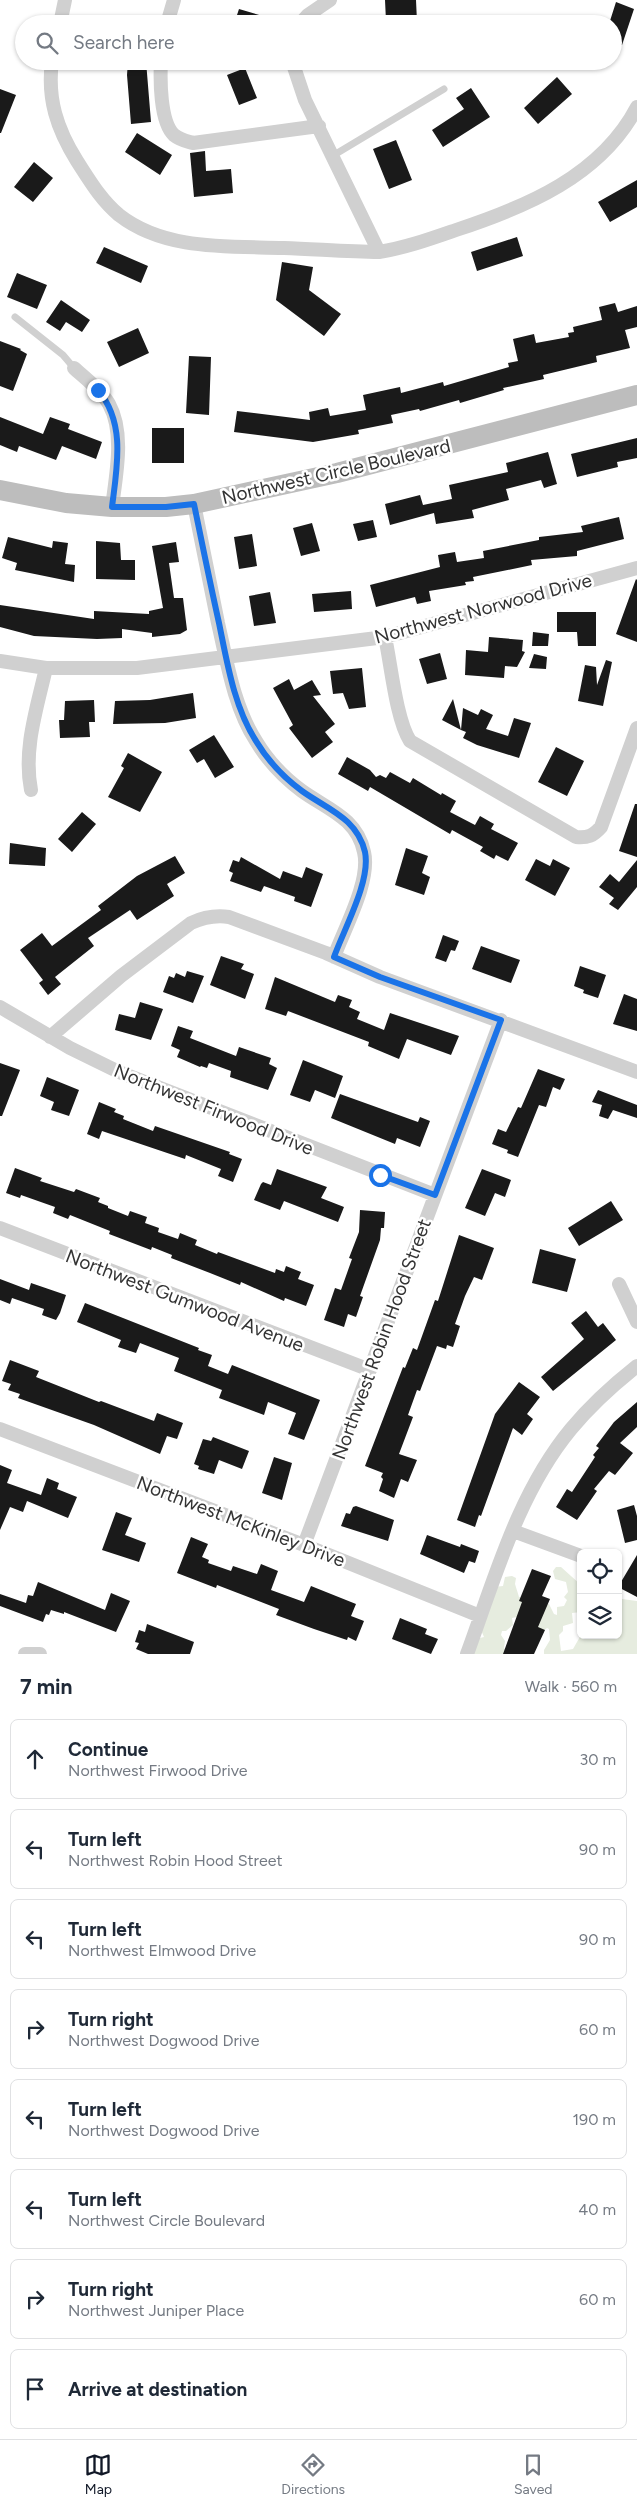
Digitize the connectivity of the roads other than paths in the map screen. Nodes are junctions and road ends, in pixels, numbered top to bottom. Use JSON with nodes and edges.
{"nodes":[{"id":1,"x":65,"y":0,"type":"edge"},
{"id":2,"x":174,"y":0,"type":"edge"},
{"id":3,"x":330,"y":0,"type":"edge"},
{"id":4,"x":62,"y":15,"type":"edge"},
{"id":5,"x":170,"y":15,"type":"edge"},
{"id":6,"x":308,"y":15,"type":"edge"},
{"id":7,"x":51,"y":70,"type":"edge"},
{"id":8,"x":161,"y":70,"type":"edge"},
{"id":9,"x":295,"y":70,"type":"edge"},
{"id":10,"x":444,"y":89,"type":"dead end"},
{"id":11,"x":637,"y":107,"type":"edge"},
{"id":12,"x":319,"y":126,"type":"junction"},
{"id":13,"x":334,"y":155,"type":"junction"},
{"id":14,"x":379,"y":252,"type":"junction"},
{"id":15,"x":15,"y":317,"type":"dead end"},
{"id":16,"x":74,"y":368,"type":"joint"},
{"id":17,"x":637,"y":394,"type":"edge"},
{"id":18,"x":0,"y":490,"type":"edge"},
{"id":19,"x":194,"y":504,"type":"junction"},
{"id":20,"x":112,"y":507,"type":"junction"},
{"id":21,"x":637,"y":568,"type":"edge"},
{"id":22,"x":385,"y":637,"type":"junction"},
{"id":23,"x":226,"y":657,"type":"junction"},
{"id":24,"x":0,"y":661,"type":"edge"},
{"id":25,"x":46,"y":668,"type":"junction"},
{"id":26,"x":637,"y":728,"type":"edge"},
{"id":27,"x":31,"y":790,"type":"dead end"},
{"id":28,"x":334,"y":957,"type":"junction"},
{"id":29,"x":0,"y":1007,"type":"edge"},
{"id":30,"x":501,"y":1020,"type":"junction"},
{"id":31,"x":50,"y":1036,"type":"junction"},
{"id":32,"x":637,"y":1072,"type":"edge"},
{"id":33,"x":435,"y":1195,"type":"junction"},
{"id":34,"x":0,"y":1228,"type":"edge"},
{"id":35,"x":619,"y":1284,"type":"dead end"},
{"id":36,"x":637,"y":1322,"type":"edge"},
{"id":37,"x":637,"y":1366,"type":"edge"},
{"id":38,"x":370,"y":1370,"type":"junction"},
{"id":39,"x":0,"y":1429,"type":"edge"},
{"id":40,"x":513,"y":1531,"type":"junction"},
{"id":41,"x":304,"y":1545,"type":"junction"},
{"id":42,"x":577,"y":1555,"type":"edge"},
{"id":43,"x":480,"y":1616,"type":"junction"},
{"id":44,"x":25,"y":1654,"type":"edge"},
{"id":45,"x":40,"y":1654,"type":"edge"},
{"id":46,"x":467,"y":1654,"type":"edge"}],
"edges":[{"from":1,"to":4,"type":"street"},
{"from":2,"to":5,"type":"street"},
{"from":3,"to":6,"type":"street"},
{"from":7,"to":14,"type":"street"},
{"from":8,"to":12,"type":"street"},
{"from":9,"to":12,"type":"street"},
{"from":10,"to":13,"type":"lane"},
{"from":11,"to":14,"type":"street"},
{"from":12,"to":13,"type":"street"},
{"from":13,"to":14,"type":"street"},
{"from":15,"to":16,"type":"lane"},
{"from":16,"to":20,"type":"street"},
{"from":17,"to":19,"type":"main road","name":"Northwest Circle Boulevard"},
{"from":18,"to":20,"type":"main road","name":"Northwest Circle Boulevard"},
{"from":19,"to":20,"type":"main road","name":"Northwest Circle Boulevard"},
{"from":19,"to":23,"type":"street"},
{"from":21,"to":22,"type":"street","name":"Northwest Norwood Drive"},
{"from":22,"to":23,"type":"street","name":"Northwest Norwood Drive"},
{"from":22,"to":26,"type":"street"},
{"from":23,"to":25,"type":"street","name":"Northwest Norwood Drive"},
{"from":23,"to":28,"type":"street"},
{"from":24,"to":25,"type":"street","name":"Northwest Norwood Drive"},
{"from":25,"to":27,"type":"street"},
{"from":28,"to":30,"type":"street"},
{"from":28,"to":31,"type":"street"},
{"from":29,"to":31,"type":"street","name":"Northwest Firwood Drive"},
{"from":30,"to":32,"type":"street"},
{"from":30,"to":33,"type":"street","name":"Northwest Robin Hood Street"},
{"from":31,"to":33,"type":"street","name":"Northwest Firwood Drive"},
{"from":33,"to":38,"type":"street","name":"Northwest Robin Hood Street"},
{"from":34,"to":38,"type":"street","name":"Northwest Gumwood Avenue"},
{"from":35,"to":36,"type":"street"},
{"from":37,"to":40,"type":"street"},
{"from":38,"to":41,"type":"street","name":"Northwest Robin Hood Street"},
{"from":39,"to":41,"type":"street","name":"Northwest McKinley Drive"},
{"from":40,"to":42,"type":"street"},
{"from":40,"to":43,"type":"street"},
{"from":41,"to":43,"type":"street","name":"Northwest McKinley Drive"},
{"from":43,"to":46,"type":"street"},
{"from":44,"to":45,"type":"street"}]}
